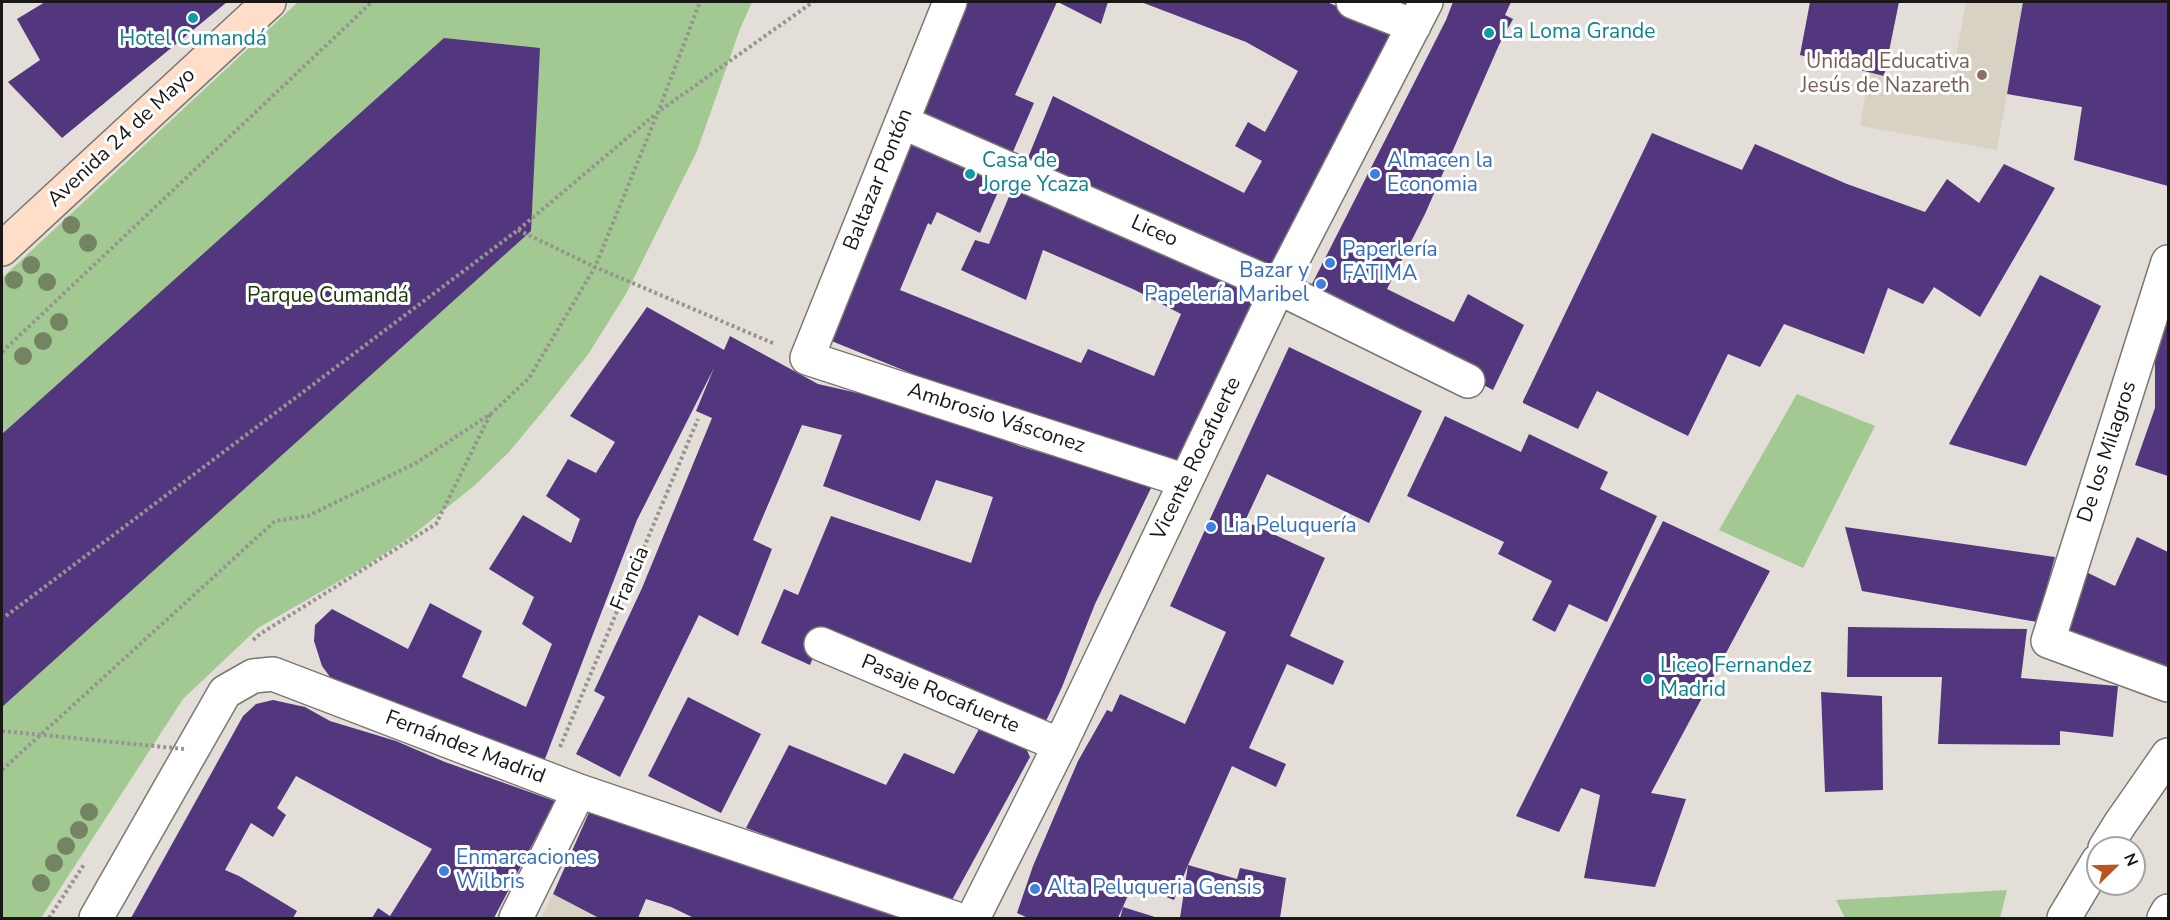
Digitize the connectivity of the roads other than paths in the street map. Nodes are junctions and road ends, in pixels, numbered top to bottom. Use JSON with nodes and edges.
{"nodes":[{"id":1,"x":269,"y":2,"type":"edge"},
{"id":2,"x":951,"y":2,"type":"edge"},
{"id":3,"x":1353,"y":2,"type":"edge"},
{"id":4,"x":1420,"y":14,"type":"edge"},
{"id":5,"x":902,"y":122,"type":"junction"},
{"id":6,"x":2,"y":249,"type":"edge"},
{"id":7,"x":2169,"y":262,"type":"edge"},
{"id":8,"x":1278,"y":288,"type":"junction"},
{"id":9,"x":807,"y":357,"type":"joint"},
{"id":10,"x":1468,"y":381,"type":"dead end"},
{"id":11,"x":1186,"y":481,"type":"junction"},
{"id":12,"x":821,"y":644,"type":"dead end"},
{"id":13,"x":2169,"y":685,"type":"edge"},
{"id":14,"x":1060,"y":745,"type":"junction"},
{"id":15,"x":2169,"y":755,"type":"edge"},
{"id":16,"x":579,"y":791,"type":"junction"},
{"id":17,"x":2113,"y":836,"type":"edge"},
{"id":18,"x":2086,"y":881,"type":"edge"},
{"id":19,"x":2169,"y":911,"type":"edge"},
{"id":20,"x":96,"y":918,"type":"edge"},
{"id":21,"x":516,"y":918,"type":"edge"},
{"id":22,"x":954,"y":918,"type":"edge"},
{"id":23,"x":973,"y":918,"type":"edge"},
{"id":24,"x":2064,"y":918,"type":"edge"},
{"id":25,"x":2164,"y":918,"type":"edge"}],
"edges":[{"from":1,"to":6,"type":"main road","name":"Avenida 24 de Mayo"},
{"from":2,"to":5,"type":"street","name":"Baltazar Pontón"},
{"from":3,"to":4,"type":"street"},
{"from":4,"to":8,"type":"street","name":"Vicente Rocafuerte"},
{"from":5,"to":8,"type":"street","name":"Liceo"},
{"from":5,"to":9,"type":"street","name":"Baltazar Pontón"},
{"from":7,"to":13,"type":"street","name":"De los Milagros"},
{"from":8,"to":10,"type":"street","name":"Liceo"},
{"from":8,"to":11,"type":"street","name":"Vicente Rocafuerte"},
{"from":9,"to":11,"type":"street","name":"Ambrosio Vásconez"},
{"from":11,"to":14,"type":"street","name":"Vicente Rocafuerte"},
{"from":12,"to":14,"type":"street","name":"Pasaje Rocafuerte"},
{"from":14,"to":23,"type":"street","name":"Vicente Rocafuerte"},
{"from":15,"to":17,"type":"street"},
{"from":16,"to":20,"type":"street","name":"Fernández Madrid"},
{"from":16,"to":21,"type":"street"},
{"from":16,"to":22,"type":"street","name":"Fernández Madrid"},
{"from":18,"to":24,"type":"street"},
{"from":19,"to":25,"type":"street"}]}
